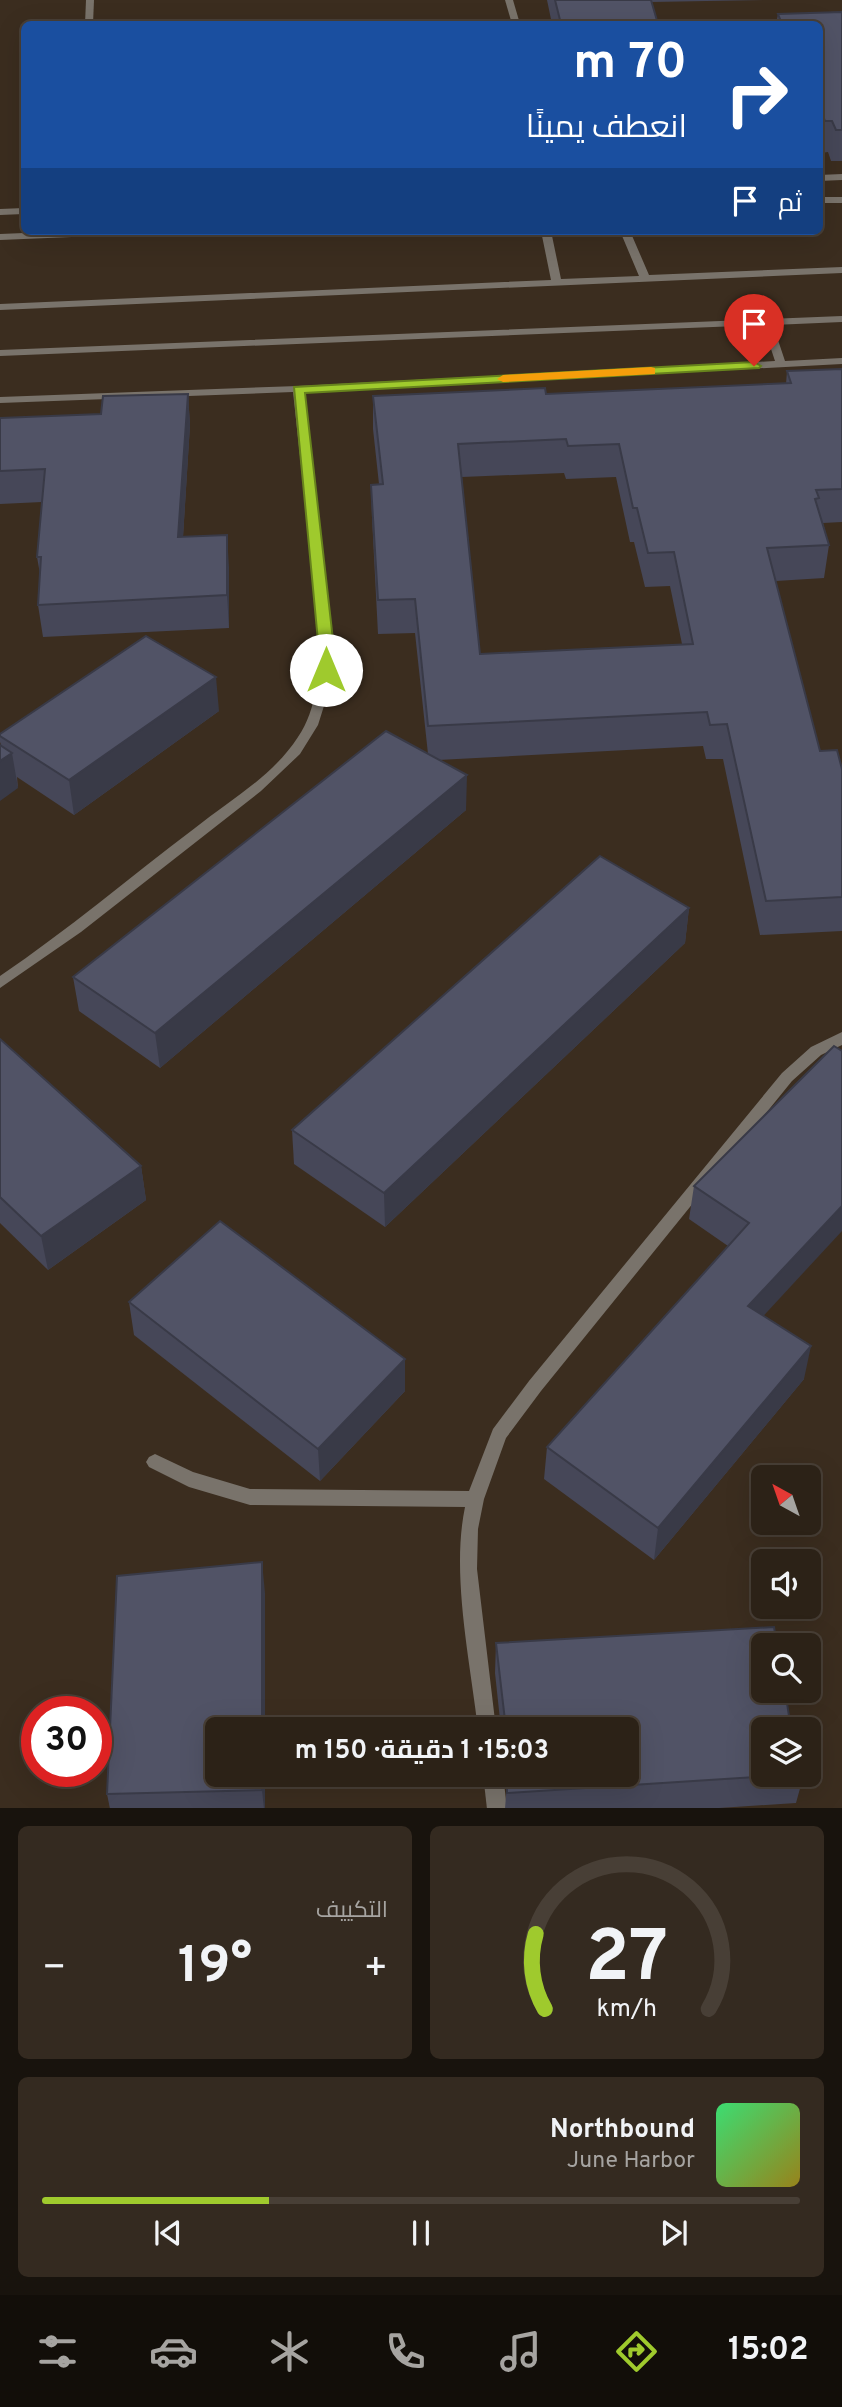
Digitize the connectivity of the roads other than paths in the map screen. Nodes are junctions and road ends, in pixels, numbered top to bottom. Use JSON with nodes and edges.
{"nodes":[{"id":1,"x":90,"y":0,"type":"edge"},
{"id":2,"x":509,"y":0,"type":"edge"},
{"id":3,"x":89,"y":21,"type":"edge"},
{"id":4,"x":515,"y":21,"type":"edge"},
{"id":5,"x":842,"y":177,"type":"edge"},
{"id":6,"x":823,"y":178,"type":"edge"},
{"id":7,"x":823,"y":200,"type":"edge"},
{"id":8,"x":842,"y":200,"type":"edge"},
{"id":9,"x":21,"y":211,"type":"edge"},
{"id":10,"x":0,"y":212,"type":"edge"},
{"id":11,"x":48,"y":235,"type":"edge"},
{"id":12,"x":547,"y":235,"type":"edge"},
{"id":13,"x":627,"y":235,"type":"edge"},
{"id":14,"x":0,"y":237,"type":"edge"},
{"id":15,"x":842,"y":270,"type":"edge"},
{"id":16,"x":645,"y":279,"type":"junction"},
{"id":17,"x":557,"y":283,"type":"junction"},
{"id":18,"x":0,"y":307,"type":"edge"},
{"id":19,"x":842,"y":319,"type":"edge"},
{"id":20,"x":767,"y":322,"type":"junction"},
{"id":21,"x":0,"y":353,"type":"edge"},
{"id":22,"x":842,"y":361,"type":"edge"},
{"id":23,"x":781,"y":364,"type":"junction"},
{"id":24,"x":298,"y":389,"type":"junction"},
{"id":25,"x":0,"y":400,"type":"edge"},
{"id":26,"x":0,"y":984,"type":"edge"},
{"id":27,"x":842,"y":1038,"type":"edge"},
{"id":28,"x":155,"y":1462,"type":"dead end"},
{"id":29,"x":475,"y":1499,"type":"junction"},
{"id":30,"x":486,"y":1717,"type":"edge"},
{"id":31,"x":495,"y":1787,"type":"edge"},
{"id":32,"x":497,"y":1808,"type":"edge"}],
"edges":[{"from":1,"to":3,"type":"street"},
{"from":2,"to":4,"type":"street"},
{"from":5,"to":6,"type":"street"},
{"from":7,"to":8,"type":"street"},
{"from":9,"to":10,"type":"street"},
{"from":11,"to":14,"type":"street"},
{"from":12,"to":17,"type":"street"},
{"from":13,"to":16,"type":"street"},
{"from":15,"to":16,"type":"street"},
{"from":16,"to":17,"type":"street"},
{"from":17,"to":18,"type":"street"},
{"from":19,"to":20,"type":"street"},
{"from":20,"to":21,"type":"street"},
{"from":20,"to":23,"type":"street"},
{"from":22,"to":23,"type":"street"},
{"from":23,"to":24,"type":"street"},
{"from":24,"to":25,"type":"street"},
{"from":24,"to":26,"type":"street"},
{"from":27,"to":29,"type":"street"},
{"from":28,"to":29,"type":"street"},
{"from":29,"to":30,"type":"street"},
{"from":31,"to":32,"type":"street"}]}
